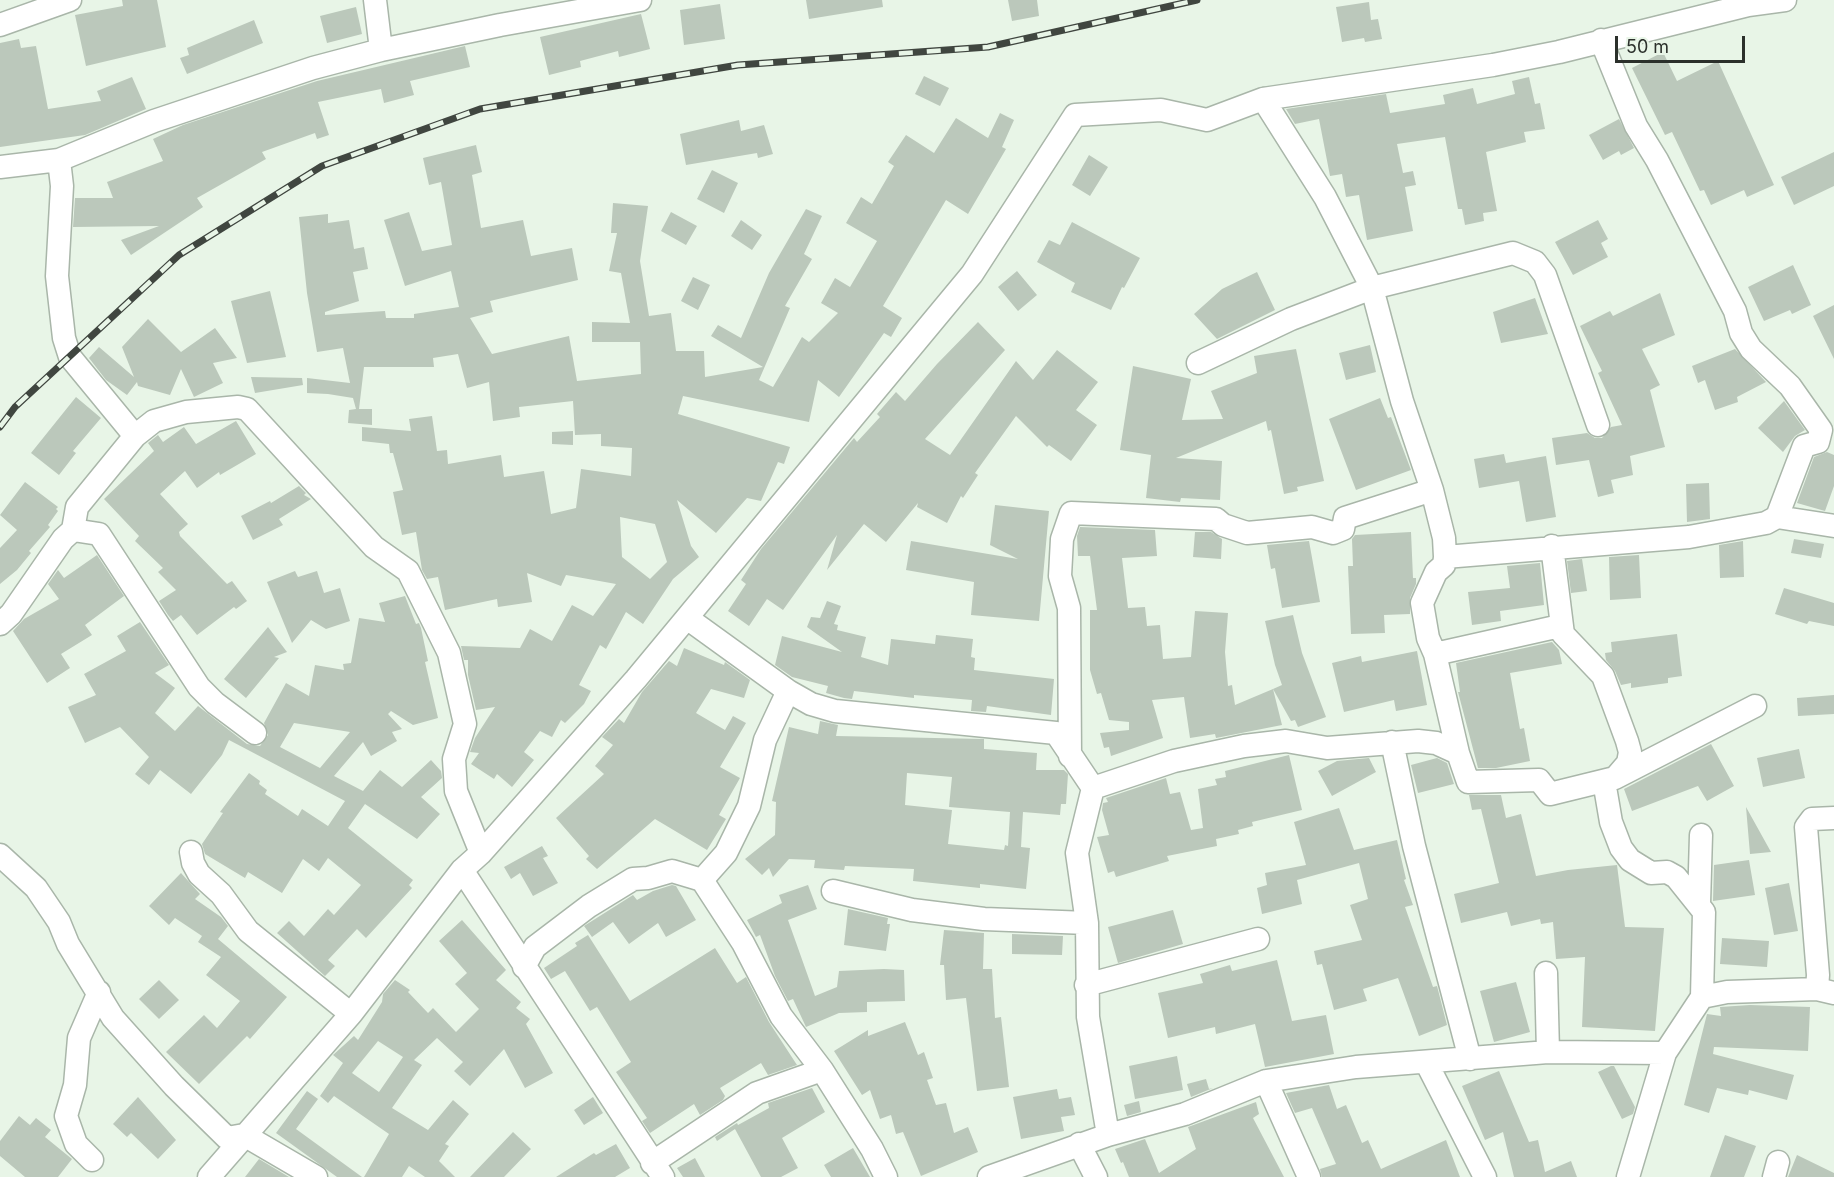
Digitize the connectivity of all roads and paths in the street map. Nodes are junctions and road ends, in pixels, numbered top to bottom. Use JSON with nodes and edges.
{"nodes":[{"id":1,"x":69,"y":0,"type":"edge"},
{"id":2,"x":375,"y":0,"type":"edge"},
{"id":3,"x":640,"y":0,"type":"edge"},
{"id":4,"x":1785,"y":0,"type":"edge"},
{"id":5,"x":587,"y":5,"type":"edge"},
{"id":6,"x":0,"y":25,"type":"edge"},
{"id":7,"x":1601,"y":40,"type":"junction"},
{"id":8,"x":381,"y":50,"type":"junction"},
{"id":9,"x":1263,"y":99,"type":"junction"},
{"id":10,"x":60,"y":160,"type":"junction"},
{"id":11,"x":0,"y":167,"type":"edge"},
{"id":12,"x":1372,"y":288,"type":"junction"},
{"id":13,"x":1198,"y":363,"type":"dead end"},
{"id":14,"x":1598,"y":425,"type":"dead end"},
{"id":15,"x":135,"y":436,"type":"junction"},
{"id":16,"x":1432,"y":490,"type":"junction"},
{"id":17,"x":1777,"y":517,"type":"junction"},
{"id":18,"x":1834,"y":526,"type":"edge"},
{"id":19,"x":73,"y":530,"type":"junction"},
{"id":20,"x":1551,"y":546,"type":"junction"},
{"id":21,"x":1445,"y":557,"type":"junction"},
{"id":22,"x":687,"y":618,"type":"junction"},
{"id":23,"x":0,"y":624,"type":"edge"},
{"id":24,"x":1560,"y":626,"type":"junction"},
{"id":25,"x":1435,"y":654,"type":"junction"},
{"id":26,"x":788,"y":691,"type":"junction"},
{"id":27,"x":1755,"y":706,"type":"dead end"},
{"id":28,"x":1451,"y":723,"type":"junction"},
{"id":29,"x":255,"y":733,"type":"dead end"},
{"id":30,"x":1392,"y":742,"type":"junction"},
{"id":31,"x":1436,"y":743,"type":"junction"},
{"id":32,"x":1458,"y":753,"type":"junction"},
{"id":33,"x":1071,"y":756,"type":"junction"},
{"id":34,"x":1609,"y":779,"type":"junction"},
{"id":35,"x":1093,"y":788,"type":"junction"},
{"id":36,"x":1834,"y":818,"type":"edge"},
{"id":37,"x":1701,"y":835,"type":"dead end"},
{"id":38,"x":190,"y":852,"type":"dead end"},
{"id":39,"x":481,"y":853,"type":"junction"},
{"id":40,"x":0,"y":855,"type":"edge"},
{"id":41,"x":462,"y":870,"type":"junction"},
{"id":42,"x":702,"y":880,"type":"junction"},
{"id":43,"x":833,"y":891,"type":"dead end"},
{"id":44,"x":1699,"y":904,"type":"junction"},
{"id":45,"x":1087,"y":923,"type":"junction"},
{"id":46,"x":1258,"y":939,"type":"dead end"},
{"id":47,"x":524,"y":967,"type":"junction"},
{"id":48,"x":1546,"y":973,"type":"dead end"},
{"id":49,"x":1086,"y":985,"type":"junction"},
{"id":50,"x":1826,"y":991,"type":"edge"},
{"id":51,"x":99,"y":992,"type":"junction"},
{"id":52,"x":1702,"y":998,"type":"junction"},
{"id":53,"x":351,"y":1014,"type":"junction"},
{"id":54,"x":1548,"y":1052,"type":"junction"},
{"id":55,"x":1665,"y":1053,"type":"junction"},
{"id":56,"x":1470,"y":1059,"type":"junction"},
{"id":57,"x":1426,"y":1062,"type":"junction"},
{"id":58,"x":822,"y":1070,"type":"junction"},
{"id":59,"x":1266,"y":1080,"type":"junction"},
{"id":60,"x":244,"y":1135,"type":"junction"},
{"id":61,"x":1108,"y":1135,"type":"junction"},
{"id":62,"x":1079,"y":1144,"type":"junction"},
{"id":63,"x":92,"y":1160,"type":"dead end"},
{"id":64,"x":657,"y":1170,"type":"edge"},
{"id":65,"x":209,"y":1177,"type":"edge"},
{"id":66,"x":316,"y":1177,"type":"edge"},
{"id":67,"x":886,"y":1177,"type":"edge"},
{"id":68,"x":989,"y":1177,"type":"edge"},
{"id":69,"x":1096,"y":1177,"type":"edge"},
{"id":70,"x":1309,"y":1177,"type":"edge"},
{"id":71,"x":1485,"y":1177,"type":"edge"},
{"id":72,"x":1628,"y":1177,"type":"edge"}],
"edges":[{"from":1,"to":6,"type":"street"},
{"from":2,"to":8,"type":"street"},
{"from":3,"to":5,"type":"street"},
{"from":4,"to":7,"type":"street"},
{"from":5,"to":8,"type":"street"},
{"from":7,"to":9,"type":"street"},
{"from":7,"to":17,"type":"street"},
{"from":8,"to":10,"type":"street"},
{"from":9,"to":12,"type":"street"},
{"from":9,"to":22,"type":"street"},
{"from":10,"to":11,"type":"street"},
{"from":10,"to":15,"type":"street"},
{"from":12,"to":13,"type":"street"},
{"from":12,"to":14,"type":"street"},
{"from":12,"to":16,"type":"street"},
{"from":15,"to":19,"type":"street"},
{"from":15,"to":39,"type":"street"},
{"from":16,"to":21,"type":"street"},
{"from":16,"to":33,"type":"street"},
{"from":17,"to":18,"type":"street"},
{"from":17,"to":20,"type":"street"},
{"from":19,"to":23,"type":"street"},
{"from":19,"to":29,"type":"street"},
{"from":20,"to":21,"type":"street"},
{"from":20,"to":24,"type":"street"},
{"from":21,"to":25,"type":"street"},
{"from":22,"to":26,"type":"street"},
{"from":22,"to":39,"type":"street"},
{"from":24,"to":25,"type":"street"},
{"from":24,"to":34,"type":"street"},
{"from":25,"to":28,"type":"street"},
{"from":26,"to":33,"type":"street"},
{"from":26,"to":42,"type":"street"},
{"from":27,"to":34,"type":"street"},
{"from":28,"to":31,"type":"street"},
{"from":28,"to":32,"type":"street"},
{"from":30,"to":31,"type":"street"},
{"from":30,"to":35,"type":"street"},
{"from":30,"to":56,"type":"street"},
{"from":31,"to":32,"type":"street"},
{"from":32,"to":34,"type":"street"},
{"from":33,"to":35,"type":"street"},
{"from":34,"to":44,"type":"street"},
{"from":35,"to":45,"type":"street"},
{"from":36,"to":50,"type":"street"},
{"from":37,"to":44,"type":"street"},
{"from":38,"to":53,"type":"street"},
{"from":39,"to":41,"type":"street"},
{"from":40,"to":51,"type":"street"},
{"from":41,"to":47,"type":"street"},
{"from":41,"to":53,"type":"street"},
{"from":42,"to":47,"type":"street"},
{"from":42,"to":58,"type":"street"},
{"from":43,"to":45,"type":"street"},
{"from":44,"to":52,"type":"street"},
{"from":45,"to":49,"type":"street"},
{"from":46,"to":49,"type":"street"},
{"from":47,"to":64,"type":"street"},
{"from":48,"to":54,"type":"street"},
{"from":49,"to":61,"type":"street"},
{"from":50,"to":52,"type":"street"},
{"from":51,"to":60,"type":"street"},
{"from":51,"to":63,"type":"street"},
{"from":52,"to":55,"type":"street"},
{"from":53,"to":60,"type":"street"},
{"from":54,"to":55,"type":"street"},
{"from":54,"to":56,"type":"street"},
{"from":55,"to":72,"type":"street"},
{"from":56,"to":57,"type":"street"},
{"from":57,"to":59,"type":"street"},
{"from":57,"to":71,"type":"street"},
{"from":58,"to":64,"type":"street"},
{"from":58,"to":67,"type":"street"},
{"from":59,"to":61,"type":"street"},
{"from":59,"to":70,"type":"street"},
{"from":60,"to":65,"type":"street"},
{"from":60,"to":66,"type":"street"},
{"from":61,"to":62,"type":"street"},
{"from":62,"to":68,"type":"street"},
{"from":62,"to":69,"type":"street"}]}
